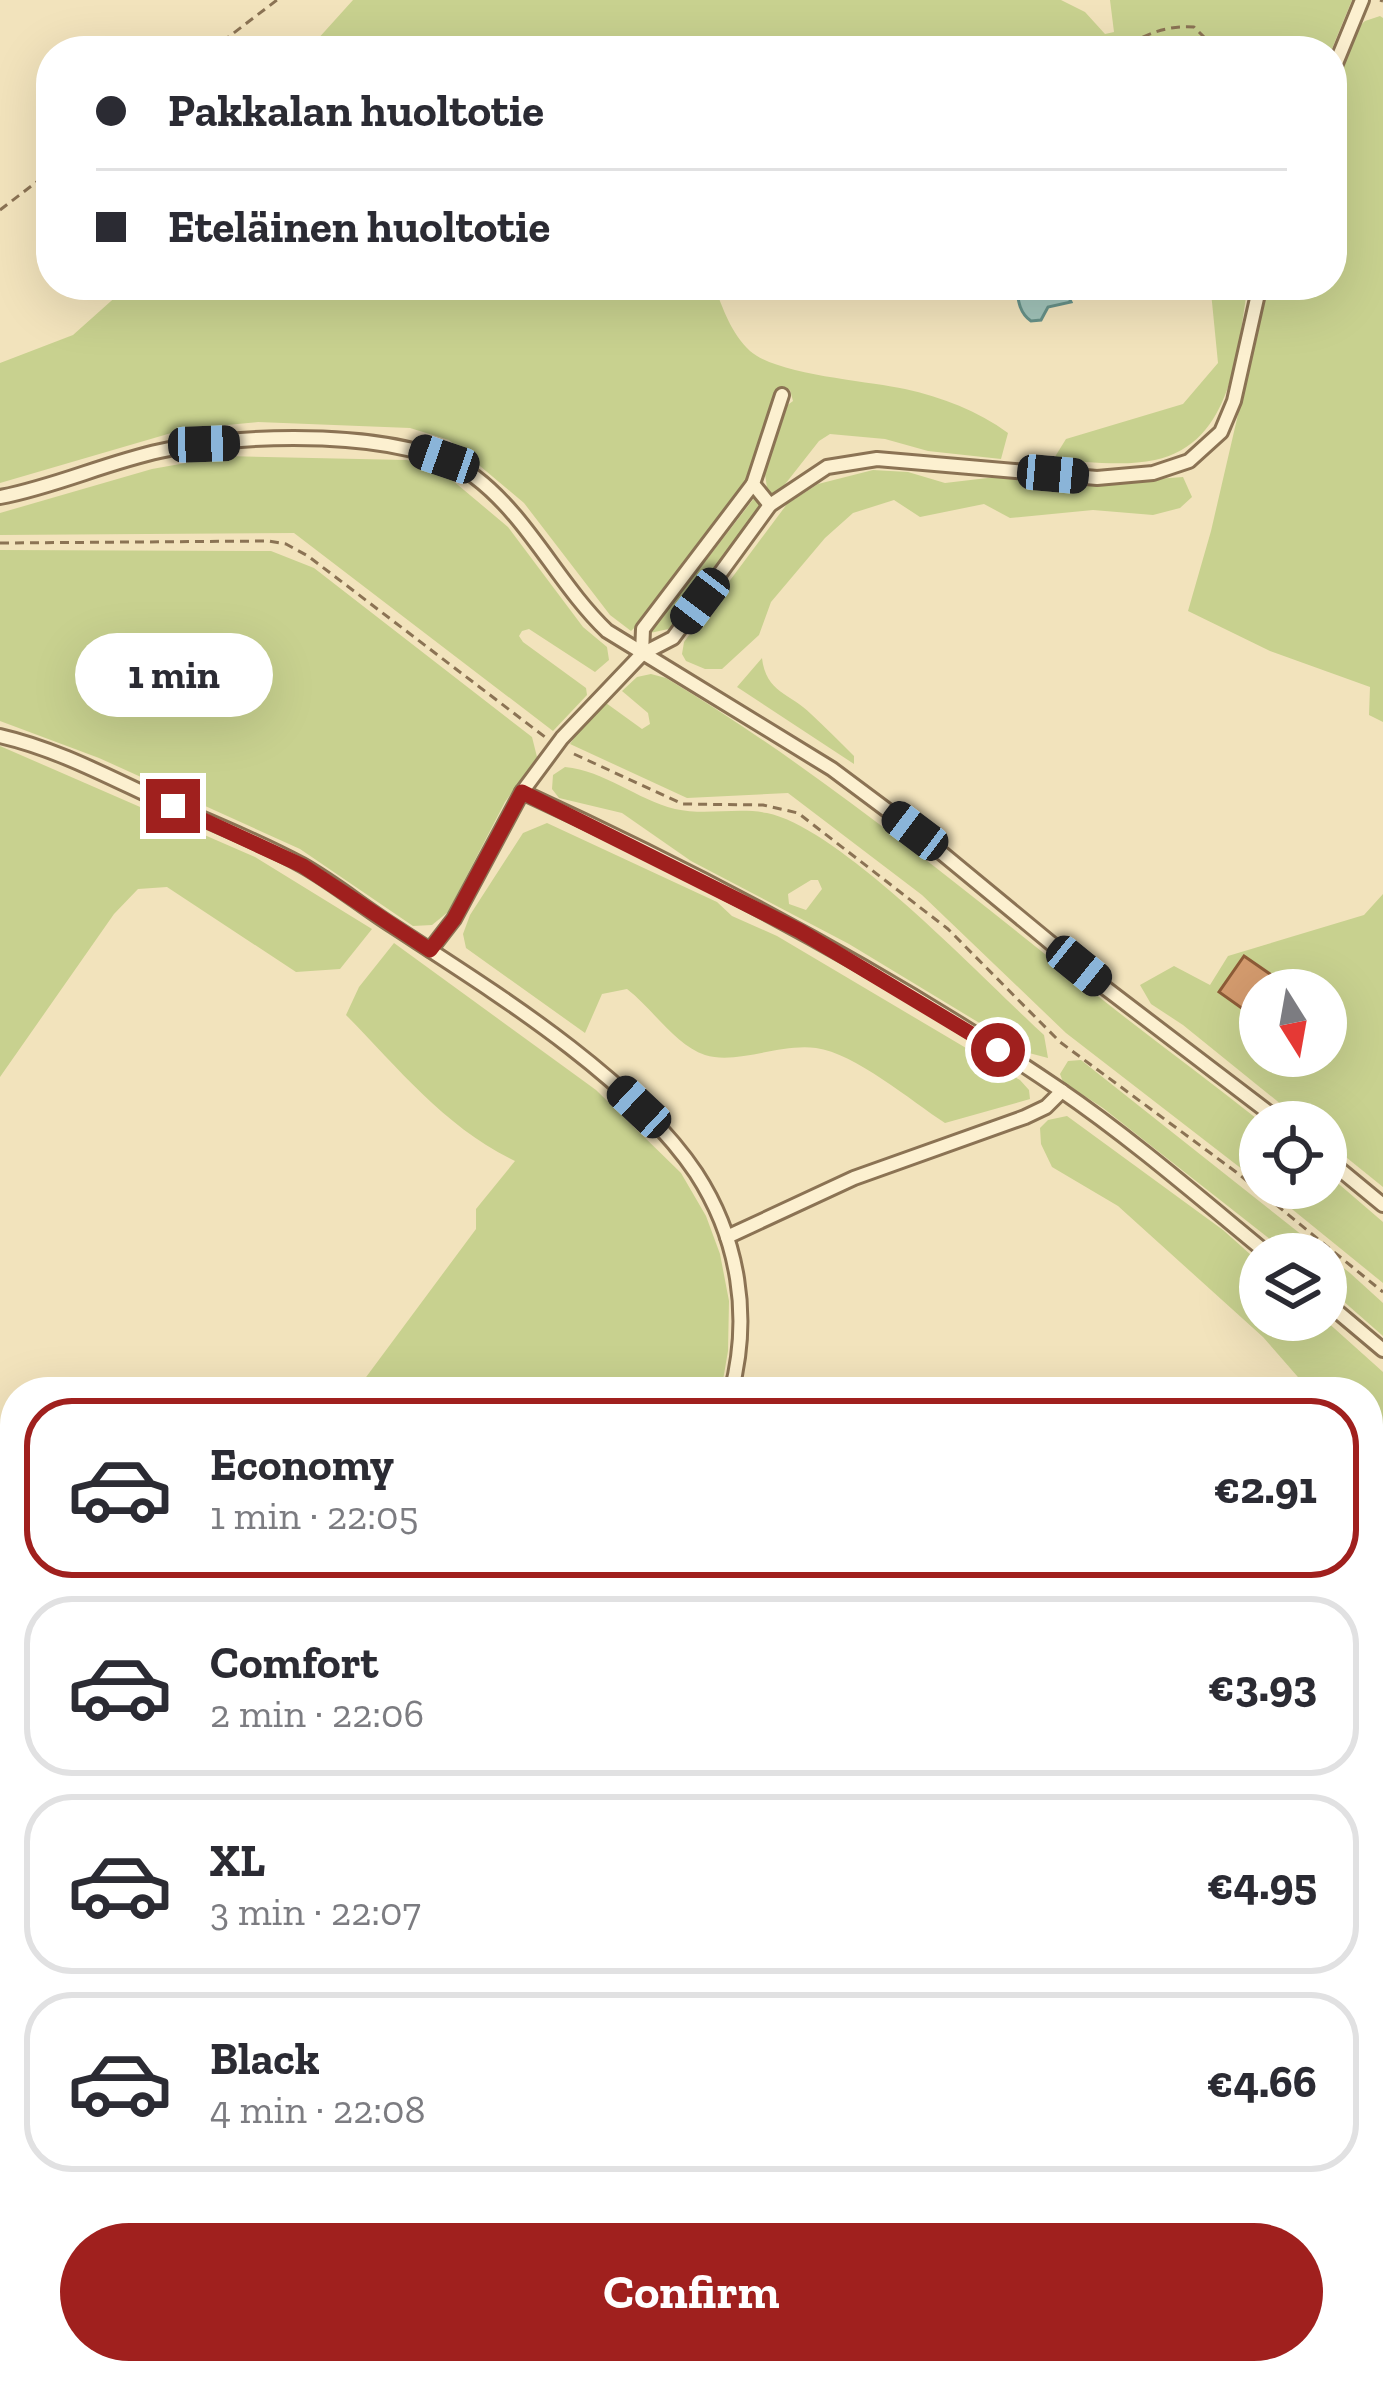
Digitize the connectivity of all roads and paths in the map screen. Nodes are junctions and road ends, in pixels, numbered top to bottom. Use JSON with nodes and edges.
{"nodes":[{"id":1,"x":278,"y":0,"type":"edge"},
{"id":2,"x":1362,"y":0,"type":"edge"},
{"id":3,"x":230,"y":36,"type":"edge"},
{"id":4,"x":1142,"y":36,"type":"edge"},
{"id":5,"x":1203,"y":36,"type":"edge"},
{"id":6,"x":1347,"y":36,"type":"edge"},
{"id":7,"x":36,"y":182,"type":"edge"},
{"id":8,"x":0,"y":209,"type":"edge"},
{"id":9,"x":1257,"y":300,"type":"edge"},
{"id":10,"x":782,"y":395,"type":"dead end"},
{"id":11,"x":753,"y":484,"type":"junction"},
{"id":12,"x":0,"y":497,"type":"edge"},
{"id":13,"x":770,"y":505,"type":"junction"},
{"id":14,"x":0,"y":543,"type":"edge"},
{"id":15,"x":642,"y":654,"type":"junction"},
{"id":16,"x":0,"y":736,"type":"edge"},
{"id":17,"x":556,"y":746,"type":"junction"},
{"id":18,"x":522,"y":792,"type":"junction"},
{"id":19,"x":430,"y":950,"type":"junction"},
{"id":20,"x":1062,"y":1091,"type":"junction"},
{"id":21,"x":1254,"y":1101,"type":"edge"},
{"id":22,"x":1347,"y":1175,"type":"edge"},
{"id":23,"x":1383,"y":1205,"type":"edge"},
{"id":24,"x":1241,"y":1233,"type":"edge"},
{"id":25,"x":728,"y":1237,"type":"junction"},
{"id":26,"x":1383,"y":1292,"type":"edge"},
{"id":27,"x":1347,"y":1320,"type":"edge"},
{"id":28,"x":1383,"y":1350,"type":"edge"},
{"id":29,"x":736,"y":1374,"type":"junction"},
{"id":30,"x":735,"y":1377,"type":"edge"},
{"id":31,"x":737,"y":1377,"type":"edge"}],
"edges":[{"from":1,"to":3,"type":"path"},
{"from":2,"to":6,"type":"lane"},
{"from":4,"to":5,"type":"path"},
{"from":7,"to":8,"type":"path"},
{"from":9,"to":13,"type":"lane"},
{"from":10,"to":11,"type":"lane"},
{"from":11,"to":13,"type":"lane"},
{"from":11,"to":15,"type":"lane"},
{"from":12,"to":15,"type":"lane"},
{"from":13,"to":15,"type":"lane"},
{"from":14,"to":17,"type":"path"},
{"from":15,"to":17,"type":"lane"},
{"from":15,"to":21,"type":"lane"},
{"from":16,"to":19,"type":"lane"},
{"from":17,"to":18,"type":"lane"},
{"from":17,"to":26,"type":"path"},
{"from":18,"to":19,"type":"lane"},
{"from":18,"to":20,"type":"lane"},
{"from":19,"to":25,"type":"lane"},
{"from":20,"to":24,"type":"lane"},
{"from":20,"to":25,"type":"lane"},
{"from":22,"to":23,"type":"lane"},
{"from":25,"to":29,"type":"lane"},
{"from":27,"to":28,"type":"lane"},
{"from":29,"to":30,"type":"lane"},
{"from":29,"to":31,"type":"lane"}]}
